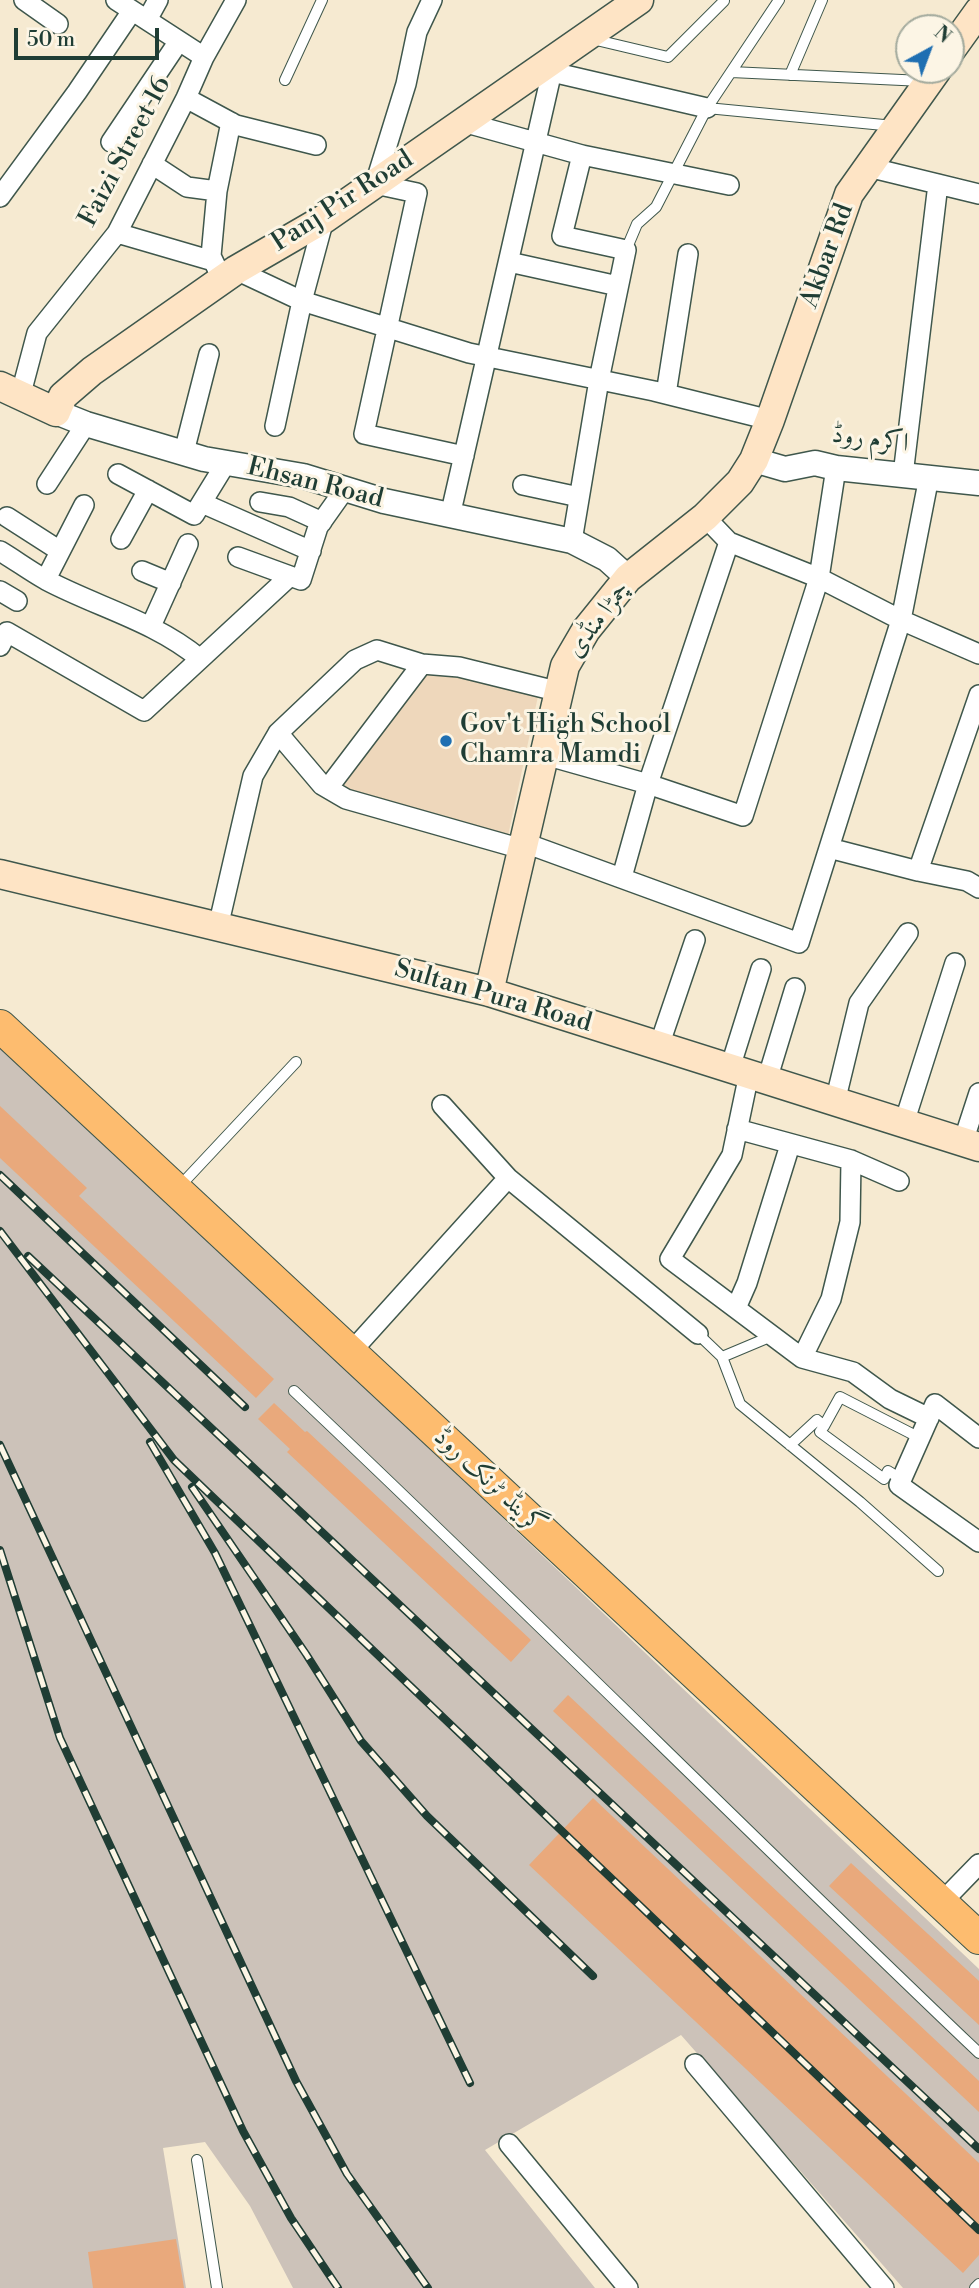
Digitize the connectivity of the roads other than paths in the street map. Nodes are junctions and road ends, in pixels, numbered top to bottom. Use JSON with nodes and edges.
{"nodes":[{"id":1,"x":24,"y":0,"type":"edge"},
{"id":2,"x":158,"y":0,"type":"edge"},
{"id":3,"x":236,"y":0,"type":"edge"},
{"id":4,"x":322,"y":0,"type":"edge"},
{"id":5,"x":432,"y":0,"type":"edge"},
{"id":6,"x":639,"y":0,"type":"edge"},
{"id":7,"x":779,"y":0,"type":"edge"},
{"id":8,"x":822,"y":0,"type":"edge"},
{"id":9,"x":724,"y":1,"type":"edge"},
{"id":10,"x":132,"y":10,"type":"edge"},
{"id":11,"x":979,"y":11,"type":"edge"},
{"id":12,"x":58,"y":24,"type":"dead end"},
{"id":13,"x":965,"y":30,"type":"edge"},
{"id":14,"x":584,"y":38,"type":"junction"},
{"id":15,"x":179,"y":41,"type":"junction"},
{"id":16,"x":204,"y":57,"type":"junction"},
{"id":17,"x":554,"y":65,"type":"junction"},
{"id":18,"x":731,"y":72,"type":"junction"},
{"id":19,"x":790,"y":75,"type":"junction"},
{"id":20,"x":895,"y":76,"type":"edge"},
{"id":21,"x":285,"y":80,"type":"dead end"},
{"id":22,"x":927,"y":84,"type":"edge"},
{"id":23,"x":186,"y":98,"type":"junction"},
{"id":24,"x":707,"y":108,"type":"junction"},
{"id":25,"x":232,"y":122,"type":"junction"},
{"id":26,"x":463,"y":122,"type":"junction"},
{"id":27,"x":897,"y":126,"type":"junction"},
{"id":28,"x":111,"y":142,"type":"dead end"},
{"id":29,"x":536,"y":142,"type":"junction"},
{"id":30,"x":316,"y":145,"type":"dead end"},
{"id":31,"x":582,"y":155,"type":"junction"},
{"id":32,"x":152,"y":164,"type":"junction"},
{"id":33,"x":868,"y":167,"type":"junction"},
{"id":34,"x":673,"y":175,"type":"junction"},
{"id":35,"x":375,"y":184,"type":"junction"},
{"id":36,"x":938,"y":184,"type":"junction"},
{"id":37,"x":729,"y":185,"type":"dead end"},
{"id":38,"x":217,"y":191,"type":"junction"},
{"id":39,"x":979,"y":194,"type":"edge"},
{"id":40,"x":0,"y":197,"type":"edge"},
{"id":41,"x":324,"y":219,"type":"junction"},
{"id":42,"x":117,"y":233,"type":"junction"},
{"id":43,"x":626,"y":250,"type":"junction"},
{"id":44,"x":688,"y":254,"type":"dead end"},
{"id":45,"x":509,"y":262,"type":"junction"},
{"id":46,"x":223,"y":270,"type":"junction"},
{"id":47,"x":618,"y":286,"type":"junction"},
{"id":48,"x":302,"y":301,"type":"junction"},
{"id":49,"x":387,"y":328,"type":"junction"},
{"id":50,"x":209,"y":354,"type":"dead end"},
{"id":51,"x":487,"y":357,"type":"junction"},
{"id":52,"x":599,"y":380,"type":"junction"},
{"id":53,"x":10,"y":391,"type":"edge"},
{"id":54,"x":666,"y":394,"type":"junction"},
{"id":55,"x":57,"y":412,"type":"junction"},
{"id":56,"x":770,"y":420,"type":"junction"},
{"id":57,"x":86,"y":424,"type":"junction"},
{"id":58,"x":275,"y":426,"type":"dead end"},
{"id":59,"x":184,"y":452,"type":"junction"},
{"id":60,"x":464,"y":456,"type":"junction"},
{"id":61,"x":754,"y":460,"type":"junction"},
{"id":62,"x":226,"y":463,"type":"junction"},
{"id":63,"x":836,"y":468,"type":"junction"},
{"id":64,"x":118,"y":474,"type":"dead end"},
{"id":65,"x":903,"y":475,"type":"junction"},
{"id":66,"x":929,"y":477,"type":"junction"},
{"id":67,"x":979,"y":483,"type":"edge"},
{"id":68,"x":47,"y":484,"type":"dead end"},
{"id":69,"x":523,"y":485,"type":"dead end"},
{"id":70,"x":345,"y":489,"type":"junction"},
{"id":71,"x":148,"y":490,"type":"junction"},
{"id":72,"x":579,"y":497,"type":"junction"},
{"id":73,"x":260,"y":502,"type":"dead end"},
{"id":74,"x":202,"y":503,"type":"junction"},
{"id":75,"x":84,"y":505,"type":"dead end"},
{"id":76,"x":450,"y":516,"type":"junction"},
{"id":77,"x":7,"y":517,"type":"dead end"},
{"id":78,"x":705,"y":517,"type":"junction"},
{"id":79,"x":322,"y":522,"type":"junction"},
{"id":80,"x":121,"y":539,"type":"dead end"},
{"id":81,"x":572,"y":541,"type":"junction"},
{"id":82,"x":729,"y":542,"type":"junction"},
{"id":83,"x":188,"y":544,"type":"dead end"},
{"id":84,"x":0,"y":551,"type":"edge"},
{"id":85,"x":60,"y":551,"type":"junction"},
{"id":86,"x":311,"y":551,"type":"junction"},
{"id":87,"x":238,"y":557,"type":"dead end"},
{"id":88,"x":142,"y":571,"type":"dead end"},
{"id":89,"x":290,"y":576,"type":"junction"},
{"id":90,"x":628,"y":578,"type":"junction"},
{"id":91,"x":819,"y":578,"type":"junction"},
{"id":92,"x":46,"y":579,"type":"junction"},
{"id":93,"x":171,"y":583,"type":"junction"},
{"id":94,"x":901,"y":620,"type":"junction"},
{"id":95,"x":150,"y":626,"type":"junction"},
{"id":96,"x":0,"y":646,"type":"edge"},
{"id":97,"x":979,"y":654,"type":"edge"},
{"id":98,"x":200,"y":658,"type":"junction"},
{"id":99,"x":422,"y":664,"type":"junction"},
{"id":100,"x":560,"y":692,"type":"junction"},
{"id":101,"x":979,"y":695,"type":"edge"},
{"id":102,"x":278,"y":733,"type":"junction"},
{"id":103,"x":545,"y":755,"type":"junction"},
{"id":104,"x":648,"y":784,"type":"junction"},
{"id":105,"x":328,"y":788,"type":"junction"},
{"id":106,"x":523,"y":846,"type":"junction"},
{"id":107,"x":829,"y":848,"type":"junction"},
{"id":108,"x":918,"y":871,"type":"junction"},
{"id":109,"x":0,"y":874,"type":"edge"},
{"id":110,"x":622,"y":877,"type":"junction"},
{"id":111,"x":979,"y":888,"type":"edge"},
{"id":112,"x":218,"y":926,"type":"junction"},
{"id":113,"x":908,"y":933,"type":"dead end"},
{"id":114,"x":695,"y":940,"type":"dead end"},
{"id":115,"x":955,"y":963,"type":"dead end"},
{"id":116,"x":761,"y":969,"type":"dead end"},
{"id":117,"x":795,"y":988,"type":"dead end"},
{"id":118,"x":489,"y":992,"type":"junction"},
{"id":119,"x":0,"y":1026,"type":"edge"},
{"id":120,"x":659,"y":1046,"type":"junction"},
{"id":121,"x":296,"y":1062,"type":"dead end"},
{"id":122,"x":748,"y":1074,"type":"junction"},
{"id":123,"x":979,"y":1093,"type":"edge"},
{"id":124,"x":835,"y":1102,"type":"junction"},
{"id":125,"x":442,"y":1105,"type":"dead end"},
{"id":126,"x":904,"y":1124,"type":"junction"},
{"id":127,"x":737,"y":1129,"type":"junction"},
{"id":128,"x":790,"y":1145,"type":"junction"},
{"id":129,"x":971,"y":1145,"type":"edge"},
{"id":130,"x":851,"y":1160,"type":"junction"},
{"id":131,"x":508,"y":1178,"type":"junction"},
{"id":132,"x":899,"y":1181,"type":"dead end"},
{"id":133,"x":176,"y":1190,"type":"junction"},
{"id":134,"x":736,"y":1308,"type":"junction"},
{"id":135,"x":698,"y":1334,"type":"joint"},
{"id":136,"x":772,"y":1336,"type":"junction"},
{"id":137,"x":350,"y":1353,"type":"junction"},
{"id":138,"x":722,"y":1357,"type":"junction"},
{"id":139,"x":803,"y":1358,"type":"junction"},
{"id":140,"x":294,"y":1391,"type":"dead end"},
{"id":141,"x":929,"y":1418,"type":"junction"},
{"id":142,"x":824,"y":1426,"type":"junction"},
{"id":143,"x":920,"y":1438,"type":"junction"},
{"id":144,"x":979,"y":1438,"type":"edge"},
{"id":145,"x":790,"y":1445,"type":"junction"},
{"id":146,"x":901,"y":1479,"type":"junction"},
{"id":147,"x":979,"y":1542,"type":"edge"},
{"id":148,"x":938,"y":1571,"type":"dead end"},
{"id":149,"x":979,"y":1864,"type":"edge"},
{"id":150,"x":941,"y":1903,"type":"junction"},
{"id":151,"x":979,"y":1938,"type":"edge"},
{"id":152,"x":979,"y":2053,"type":"edge"},
{"id":153,"x":695,"y":2064,"type":"dead end"},
{"id":154,"x":509,"y":2144,"type":"dead end"},
{"id":155,"x":197,"y":2160,"type":"dead end"},
{"id":156,"x":979,"y":2284,"type":"edge"},
{"id":157,"x":217,"y":2288,"type":"edge"},
{"id":158,"x":628,"y":2288,"type":"edge"},
{"id":159,"x":884,"y":2288,"type":"edge"},
{"id":160,"x":975,"y":2288,"type":"edge"}],
"edges":[{"from":1,"to":12,"type":"street"},
{"from":2,"to":10,"type":"street"},
{"from":3,"to":16,"type":"street","name":"Faizi Street 16"},
{"from":4,"to":21,"type":"lane"},
{"from":5,"to":35,"type":"street"},
{"from":6,"to":14,"type":"main road","name":"Panj Pir Road"},
{"from":7,"to":18,"type":"lane"},
{"from":8,"to":19,"type":"lane"},
{"from":9,"to":14,"type":"lane"},
{"from":10,"to":15,"type":"street"},
{"from":10,"to":40,"type":"street"},
{"from":11,"to":13,"type":"main road"},
{"from":14,"to":17,"type":"main road","name":"Panj Pir Road"},
{"from":15,"to":16,"type":"street"},
{"from":15,"to":28,"type":"street"},
{"from":16,"to":23,"type":"street","name":"Faizi Street 16"},
{"from":17,"to":24,"type":"street"},
{"from":17,"to":26,"type":"main road","name":"Panj Pir Road"},
{"from":17,"to":29,"type":"street"},
{"from":18,"to":19,"type":"lane"},
{"from":18,"to":24,"type":"lane"},
{"from":19,"to":20,"type":"lane"},
{"from":22,"to":27,"type":"main road","name":"Akbar Rd"},
{"from":23,"to":25,"type":"street"},
{"from":23,"to":32,"type":"street","name":"Faizi Street 16"},
{"from":24,"to":27,"type":"lane"},
{"from":24,"to":34,"type":"lane"},
{"from":25,"to":30,"type":"street"},
{"from":25,"to":38,"type":"street"},
{"from":26,"to":29,"type":"street"},
{"from":26,"to":35,"type":"main road","name":"Panj Pir Road"},
{"from":27,"to":33,"type":"main road","name":"Akbar Rd"},
{"from":29,"to":31,"type":"street"},
{"from":29,"to":45,"type":"street"},
{"from":31,"to":34,"type":"street"},
{"from":31,"to":43,"type":"street"},
{"from":32,"to":38,"type":"street"},
{"from":32,"to":42,"type":"street","name":"Faizi Street 16"},
{"from":33,"to":36,"type":"street"},
{"from":33,"to":56,"type":"main road","name":"Akbar Rd"},
{"from":34,"to":37,"type":"street"},
{"from":34,"to":43,"type":"lane"},
{"from":35,"to":41,"type":"main road","name":"Panj Pir Road"},
{"from":35,"to":49,"type":"street"},
{"from":36,"to":39,"type":"street"},
{"from":36,"to":65,"type":"street"},
{"from":38,"to":46,"type":"street"},
{"from":41,"to":46,"type":"main road","name":"Panj Pir Road"},
{"from":41,"to":48,"type":"street"},
{"from":42,"to":46,"type":"street"},
{"from":42,"to":53,"type":"street","name":"Faizi Street 16"},
{"from":43,"to":47,"type":"street"},
{"from":44,"to":54,"type":"street"},
{"from":45,"to":47,"type":"street"},
{"from":45,"to":51,"type":"street"},
{"from":46,"to":48,"type":"street"},
{"from":46,"to":55,"type":"main road","name":"Panj Pir Road"},
{"from":47,"to":52,"type":"street"},
{"from":48,"to":49,"type":"street"},
{"from":48,"to":58,"type":"street"},
{"from":49,"to":51,"type":"street"},
{"from":49,"to":60,"type":"street"},
{"from":50,"to":59,"type":"street"},
{"from":51,"to":52,"type":"street"},
{"from":51,"to":60,"type":"street"},
{"from":52,"to":54,"type":"street"},
{"from":52,"to":72,"type":"street"},
{"from":53,"to":55,"type":"main road","name":"Ehsan Road"},
{"from":54,"to":56,"type":"street"},
{"from":55,"to":57,"type":"street","name":"Ehsan Road"},
{"from":56,"to":61,"type":"main road","name":"Akbar Rd"},
{"from":57,"to":59,"type":"street","name":"Ehsan Road"},
{"from":57,"to":68,"type":"street"},
{"from":59,"to":62,"type":"street","name":"Ehsan Road"},
{"from":60,"to":76,"type":"street"},
{"from":61,"to":63,"type":"street","name":"اکرم روڈ"},
{"from":61,"to":78,"type":"main road","name":"چمڑا منڈی"},
{"from":62,"to":70,"type":"street","name":"Ehsan Road"},
{"from":62,"to":74,"type":"street"},
{"from":63,"to":65,"type":"street","name":"اکرم روڈ"},
{"from":63,"to":91,"type":"street"},
{"from":64,"to":71,"type":"street"},
{"from":65,"to":66,"type":"street","name":"اکرم روڈ"},
{"from":66,"to":67,"type":"street","name":"اکرم روڈ"},
{"from":66,"to":94,"type":"street"},
{"from":69,"to":72,"type":"street"},
{"from":70,"to":76,"type":"street","name":"Ehsan Road"},
{"from":70,"to":79,"type":"street"},
{"from":71,"to":74,"type":"street"},
{"from":71,"to":80,"type":"street"},
{"from":72,"to":81,"type":"street"},
{"from":73,"to":79,"type":"street"},
{"from":74,"to":86,"type":"street"},
{"from":75,"to":85,"type":"street"},
{"from":76,"to":81,"type":"street","name":"Ehsan Road"},
{"from":77,"to":85,"type":"street"},
{"from":78,"to":82,"type":"street"},
{"from":78,"to":90,"type":"main road","name":"چمڑا منڈی"},
{"from":79,"to":86,"type":"street"},
{"from":81,"to":90,"type":"street","name":"Ehsan Road"},
{"from":82,"to":91,"type":"street"},
{"from":82,"to":104,"type":"street"},
{"from":83,"to":93,"type":"street"},
{"from":84,"to":92,"type":"street"},
{"from":85,"to":92,"type":"street"},
{"from":86,"to":89,"type":"street"},
{"from":87,"to":89,"type":"street"},
{"from":88,"to":93,"type":"street"},
{"from":89,"to":98,"type":"street"},
{"from":90,"to":100,"type":"main road","name":"چمڑا منڈی"},
{"from":91,"to":94,"type":"street"},
{"from":91,"to":104,"type":"street"},
{"from":92,"to":95,"type":"street"},
{"from":93,"to":95,"type":"street"},
{"from":94,"to":97,"type":"street"},
{"from":94,"to":107,"type":"street"},
{"from":95,"to":98,"type":"street"},
{"from":96,"to":98,"type":"street"},
{"from":99,"to":100,"type":"street"},
{"from":99,"to":102,"type":"street"},
{"from":99,"to":105,"type":"street"},
{"from":100,"to":103,"type":"main road","name":"چمڑا منڈی"},
{"from":101,"to":108,"type":"street"},
{"from":102,"to":105,"type":"street"},
{"from":102,"to":112,"type":"street"},
{"from":103,"to":104,"type":"street"},
{"from":103,"to":106,"type":"main road","name":"چمڑا منڈی"},
{"from":104,"to":110,"type":"street"},
{"from":105,"to":106,"type":"street"},
{"from":106,"to":110,"type":"street"},
{"from":106,"to":118,"type":"main road","name":"چمڑا منڈی"},
{"from":107,"to":108,"type":"street"},
{"from":107,"to":110,"type":"street"},
{"from":108,"to":111,"type":"street"},
{"from":109,"to":112,"type":"main road","name":"Sultan Pura Road"},
{"from":112,"to":118,"type":"main road","name":"Sultan Pura Road"},
{"from":113,"to":124,"type":"street"},
{"from":114,"to":120,"type":"street"},
{"from":115,"to":126,"type":"street"},
{"from":116,"to":122,"type":"street"},
{"from":117,"to":122,"type":"street"},
{"from":118,"to":120,"type":"main road","name":"Sultan Pura Road"},
{"from":119,"to":133,"type":"main road","name":"گرینڈ ٹرنک روڈ"},
{"from":120,"to":122,"type":"main road","name":"Sultan Pura Road"},
{"from":121,"to":133,"type":"lane"},
{"from":122,"to":124,"type":"main road","name":"Sultan Pura Road"},
{"from":122,"to":127,"type":"street"},
{"from":123,"to":129,"type":"street"},
{"from":124,"to":126,"type":"main road","name":"Sultan Pura Road"},
{"from":125,"to":131,"type":"street"},
{"from":126,"to":129,"type":"main road","name":"Sultan Pura Road"},
{"from":127,"to":128,"type":"street"},
{"from":127,"to":134,"type":"street"},
{"from":128,"to":130,"type":"street"},
{"from":128,"to":134,"type":"street"},
{"from":130,"to":132,"type":"street"},
{"from":130,"to":139,"type":"street"},
{"from":131,"to":135,"type":"street"},
{"from":131,"to":137,"type":"street"},
{"from":133,"to":137,"type":"main road","name":"گرینڈ ٹرنک روڈ"},
{"from":134,"to":136,"type":"street"},
{"from":135,"to":138,"type":"lane"},
{"from":136,"to":138,"type":"lane"},
{"from":136,"to":139,"type":"street"},
{"from":137,"to":150,"type":"main road","name":"گرینڈ ٹرنک روڈ"},
{"from":138,"to":145,"type":"lane"},
{"from":139,"to":141,"type":"street"},
{"from":140,"to":152,"type":"lane"},
{"from":141,"to":143,"type":"street"},
{"from":141,"to":144,"type":"street"},
{"from":142,"to":143,"type":"lane"},
{"from":142,"to":145,"type":"lane"},
{"from":142,"to":146,"type":"lane"},
{"from":143,"to":146,"type":"street"},
{"from":145,"to":148,"type":"lane"},
{"from":146,"to":147,"type":"street"},
{"from":149,"to":150,"type":"street"},
{"from":150,"to":151,"type":"main road","name":"گرینڈ ٹرنک روڈ"},
{"from":153,"to":159,"type":"street"},
{"from":154,"to":158,"type":"street"},
{"from":155,"to":157,"type":"lane"},
{"from":156,"to":160,"type":"lane"}]}
